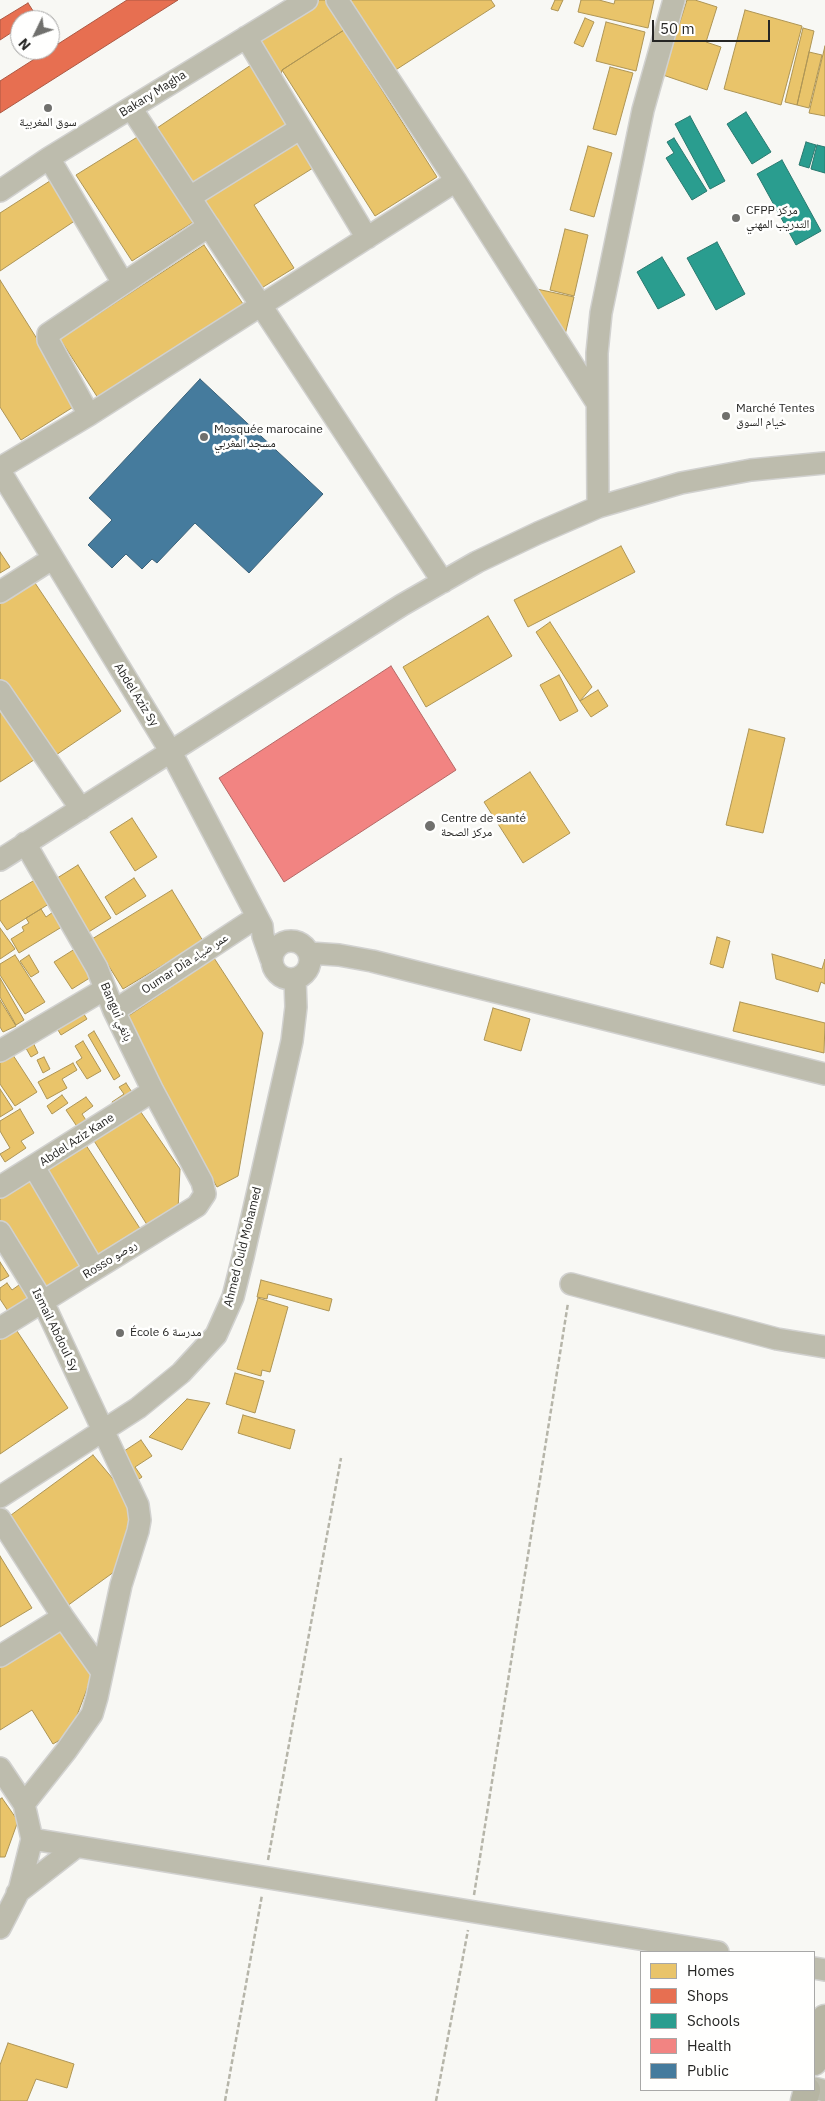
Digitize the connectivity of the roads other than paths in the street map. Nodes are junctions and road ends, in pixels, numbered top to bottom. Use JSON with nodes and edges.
{"nodes":[{"id":1,"x":307,"y":0,"type":"edge"},
{"id":2,"x":338,"y":0,"type":"edge"},
{"id":3,"x":674,"y":0,"type":"edge"},
{"id":4,"x":246,"y":37,"type":"junction"},
{"id":5,"x":131,"y":108,"type":"junction"},
{"id":6,"x":301,"y":128,"type":"junction"},
{"id":7,"x":49,"y":158,"type":"junction"},
{"id":8,"x":456,"y":181,"type":"junction"},
{"id":9,"x":0,"y":191,"type":"edge"},
{"id":10,"x":190,"y":197,"type":"junction"},
{"id":11,"x":209,"y":226,"type":"junction"},
{"id":12,"x":367,"y":238,"type":"junction"},
{"id":13,"x":123,"y":283,"type":"junction"},
{"id":14,"x":261,"y":305,"type":"junction"},
{"id":15,"x":597,"y":404,"type":"junction"},
{"id":16,"x":89,"y":414,"type":"junction"},
{"id":17,"x":825,"y":463,"type":"edge"},
{"id":18,"x":0,"y":469,"type":"edge"},
{"id":19,"x":598,"y":508,"type":"junction"},
{"id":20,"x":52,"y":559,"type":"junction"},
{"id":21,"x":443,"y":582,"type":"junction"},
{"id":22,"x":0,"y":592,"type":"edge"},
{"id":23,"x":0,"y":690,"type":"edge"},
{"id":24,"x":171,"y":752,"type":"junction"},
{"id":25,"x":82,"y":809,"type":"junction"},
{"id":26,"x":26,"y":843,"type":"junction"},
{"id":27,"x":1,"y":856,"type":"edge"},
{"id":28,"x":260,"y":921,"type":"junction"},
{"id":29,"x":291,"y":940,"type":"junction"},
{"id":30,"x":309,"y":953,"type":"junction"},
{"id":31,"x":271,"y":959,"type":"junction"},
{"id":32,"x":295,"y":979,"type":"junction"},
{"id":33,"x":105,"y":989,"type":"junction"},
{"id":34,"x":114,"y":1011,"type":"junction"},
{"id":35,"x":0,"y":1051,"type":"edge"},
{"id":36,"x":825,"y":1074,"type":"edge"},
{"id":37,"x":152,"y":1091,"type":"junction"},
{"id":38,"x":34,"y":1167,"type":"junction"},
{"id":39,"x":202,"y":1182,"type":"joint"},
{"id":40,"x":0,"y":1187,"type":"edge"},
{"id":41,"x":0,"y":1232,"type":"edge"},
{"id":42,"x":94,"y":1269,"type":"junction"},
{"id":43,"x":571,"y":1284,"type":"road end"},
{"id":44,"x":43,"y":1302,"type":"junction"},
{"id":45,"x":0,"y":1328,"type":"edge"},
{"id":46,"x":825,"y":1347,"type":"edge"},
{"id":47,"x":103,"y":1432,"type":"junction"},
{"id":48,"x":0,"y":1497,"type":"edge"},
{"id":49,"x":0,"y":1519,"type":"edge"},
{"id":50,"x":63,"y":1617,"type":"junction"},
{"id":51,"x":0,"y":1656,"type":"edge"},
{"id":52,"x":102,"y":1672,"type":"junction"},
{"id":53,"x":2,"y":1777,"type":"edge"},
{"id":54,"x":24,"y":1804,"type":"junction"},
{"id":55,"x":32,"y":1838,"type":"junction"},
{"id":56,"x":76,"y":1847,"type":"junction"},
{"id":57,"x":19,"y":1891,"type":"junction"},
{"id":58,"x":0,"y":1903,"type":"edge"},
{"id":59,"x":0,"y":1928,"type":"edge"},
{"id":60,"x":712,"y":1951,"type":"edge"},
{"id":61,"x":825,"y":2018,"type":"edge"},
{"id":62,"x":815,"y":2058,"type":"edge"}],
"edges":[{"from":1,"to":4,"type":"street","name":"Bakary Magha"},
{"from":2,"to":8,"type":"street"},
{"from":3,"to":15,"type":"street"},
{"from":4,"to":5,"type":"street","name":"Bakary Magha"},
{"from":4,"to":6,"type":"street"},
{"from":5,"to":7,"type":"street","name":"Bakary Magha"},
{"from":5,"to":10,"type":"street"},
{"from":6,"to":10,"type":"street"},
{"from":6,"to":12,"type":"street"},
{"from":7,"to":9,"type":"street","name":"Bakary Magha"},
{"from":7,"to":13,"type":"street"},
{"from":8,"to":12,"type":"street"},
{"from":8,"to":15,"type":"street"},
{"from":10,"to":11,"type":"street"},
{"from":11,"to":13,"type":"street"},
{"from":11,"to":14,"type":"street"},
{"from":12,"to":14,"type":"street"},
{"from":13,"to":16,"type":"street"},
{"from":14,"to":16,"type":"street"},
{"from":14,"to":21,"type":"street"},
{"from":15,"to":19,"type":"street"},
{"from":16,"to":18,"type":"street"},
{"from":17,"to":19,"type":"street"},
{"from":18,"to":20,"type":"street","name":"Abdel Aziz Sy"},
{"from":19,"to":21,"type":"street"},
{"from":20,"to":22,"type":"street"},
{"from":20,"to":24,"type":"street","name":"Abdel Aziz Sy"},
{"from":21,"to":24,"type":"street"},
{"from":23,"to":25,"type":"street"},
{"from":24,"to":25,"type":"street"},
{"from":24,"to":28,"type":"street","name":"Abdel Aziz Sy"},
{"from":25,"to":26,"type":"street"},
{"from":26,"to":27,"type":"street"},
{"from":26,"to":33,"type":"street","name":"Bangui بانغي"},
{"from":28,"to":29,"type":"street"},
{"from":28,"to":31,"type":"street","name":"Abdel Aziz Sy"},
{"from":28,"to":34,"type":"street","name":"Oumar Dia عمر ضياء"},
{"from":29,"to":30,"type":"street"},
{"from":29,"to":31,"type":"street"},
{"from":30,"to":32,"type":"street"},
{"from":30,"to":36,"type":"street"},
{"from":31,"to":32,"type":"street"},
{"from":32,"to":47,"type":"street","name":"Ahmed Ould Mohamed"},
{"from":33,"to":34,"type":"street","name":"Bangui بانغي"},
{"from":33,"to":35,"type":"street"},
{"from":34,"to":37,"type":"street","name":"Bangui بانغي"},
{"from":37,"to":38,"type":"street","name":"Abdel Aziz Kane"},
{"from":37,"to":39,"type":"street","name":"Bangui بانغي"},
{"from":38,"to":40,"type":"street","name":"Abdel Aziz Kane"},
{"from":38,"to":42,"type":"street"},
{"from":39,"to":42,"type":"street","name":"Rosso روصو"},
{"from":41,"to":44,"type":"street","name":"Ismail Abdoul Sy"},
{"from":42,"to":44,"type":"street","name":"Rosso روصو"},
{"from":43,"to":46,"type":"street"},
{"from":44,"to":45,"type":"street","name":"Rosso روصو"},
{"from":44,"to":47,"type":"street","name":"Ismail Abdoul Sy"},
{"from":47,"to":48,"type":"street","name":"Ahmed Ould Mohamed"},
{"from":47,"to":52,"type":"street","name":"Ismail Abdoul Sy"},
{"from":49,"to":50,"type":"street"},
{"from":50,"to":51,"type":"street"},
{"from":50,"to":52,"type":"street"},
{"from":52,"to":54,"type":"street","name":"Ismail Abdoul Sy"},
{"from":53,"to":54,"type":"street"},
{"from":54,"to":55,"type":"street"},
{"from":55,"to":56,"type":"street"},
{"from":55,"to":57,"type":"street"},
{"from":56,"to":57,"type":"street"},
{"from":56,"to":60,"type":"street"},
{"from":57,"to":58,"type":"street"},
{"from":57,"to":59,"type":"street"},
{"from":61,"to":62,"type":"main road"}]}
